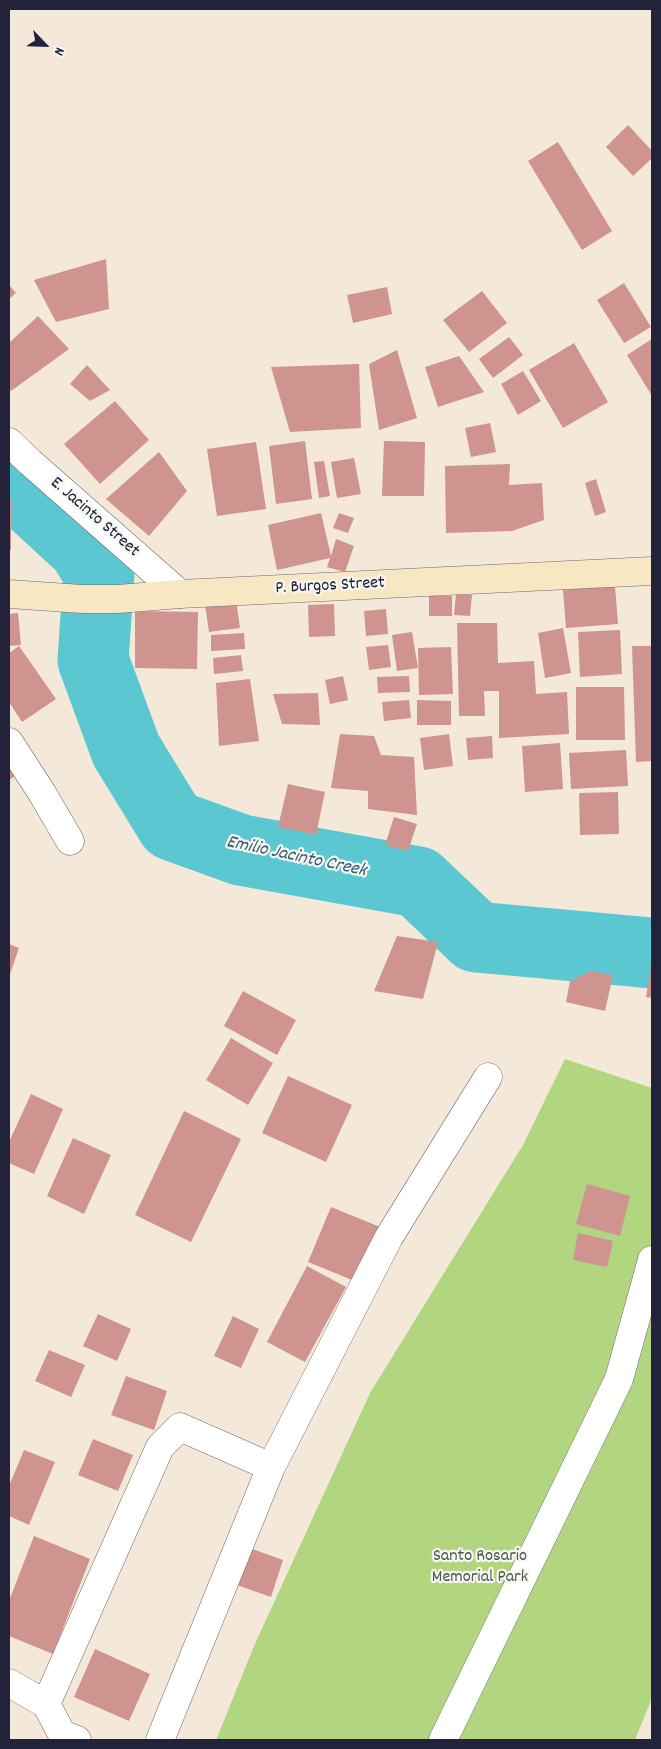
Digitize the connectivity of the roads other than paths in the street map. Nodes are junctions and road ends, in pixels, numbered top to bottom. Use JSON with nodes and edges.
{"nodes":[{"id":1,"x":9,"y":442,"type":"edge"},
{"id":2,"x":652,"y":571,"type":"edge"},
{"id":3,"x":9,"y":594,"type":"edge"},
{"id":4,"x":180,"y":594,"type":"junction"},
{"id":5,"x":9,"y":742,"type":"edge"},
{"id":6,"x":70,"y":841,"type":"dead end"},
{"id":7,"x":488,"y":1077,"type":"dead end"},
{"id":8,"x":652,"y":1260,"type":"edge"},
{"id":9,"x":271,"y":1467,"type":"junction"},
{"id":10,"x":9,"y":1683,"type":"edge"},
{"id":11,"x":46,"y":1704,"type":"junction"},
{"id":12,"x":77,"y":1740,"type":"edge"},
{"id":13,"x":160,"y":1740,"type":"edge"},
{"id":14,"x":443,"y":1740,"type":"edge"}],
"edges":[{"from":1,"to":4,"type":"street","name":"E. Jacinto Street"},
{"from":2,"to":4,"type":"street","name":"P. Burgos Street"},
{"from":3,"to":4,"type":"street","name":"P. Burgos Street"},
{"from":5,"to":6,"type":"street"},
{"from":7,"to":9,"type":"street"},
{"from":8,"to":14,"type":"street"},
{"from":9,"to":11,"type":"street"},
{"from":9,"to":13,"type":"street"},
{"from":10,"to":11,"type":"street"},
{"from":11,"to":12,"type":"street"}]}
